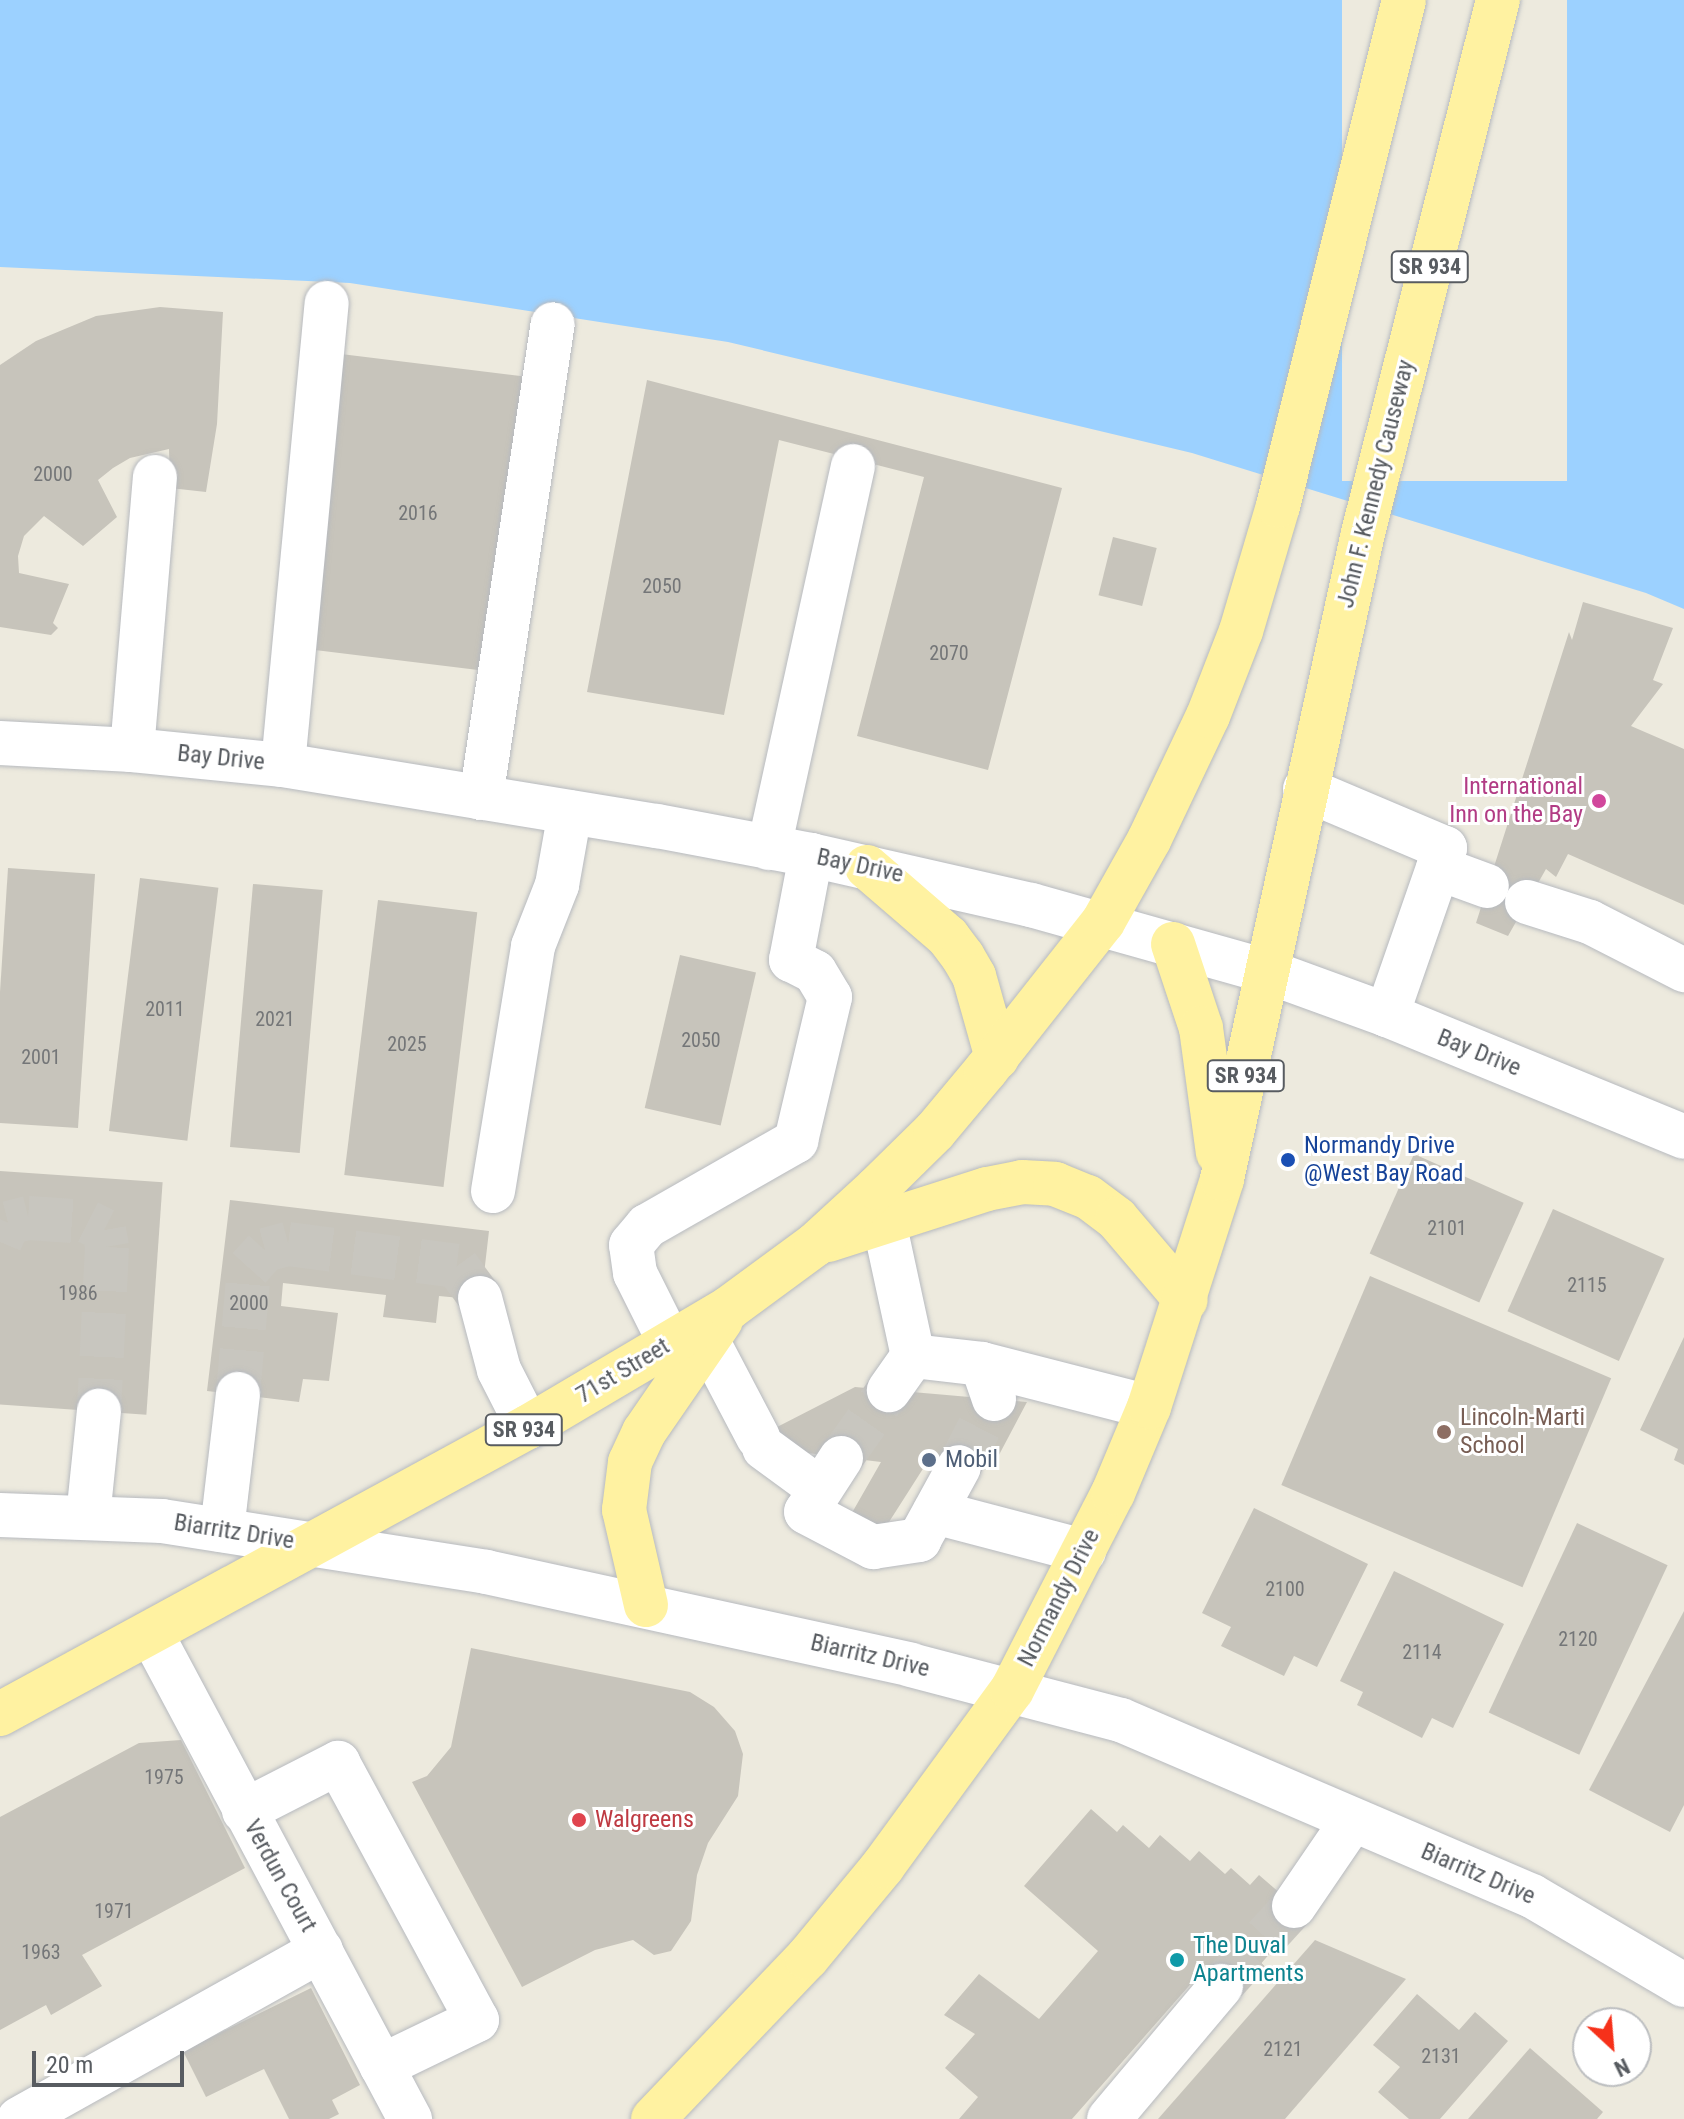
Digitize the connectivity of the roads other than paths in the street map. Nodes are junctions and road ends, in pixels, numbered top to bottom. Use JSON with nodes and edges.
{"nodes":[{"id":1,"x":1404,"y":0,"type":"edge"},
{"id":2,"x":1498,"y":0,"type":"edge"},
{"id":3,"x":327,"y":303,"type":"dead end"},
{"id":4,"x":553,"y":324,"type":"dead end"},
{"id":5,"x":853,"y":466,"type":"dead end"},
{"id":6,"x":155,"y":477,"type":"dead end"},
{"id":7,"x":0,"y":743,"type":"edge"},
{"id":8,"x":132,"y":750,"type":"junction"},
{"id":9,"x":283,"y":765,"type":"junction"},
{"id":10,"x":1305,"y":789,"type":"junction"},
{"id":11,"x":481,"y":798,"type":"junction"},
{"id":12,"x":570,"y":812,"type":"junction"},
{"id":13,"x":790,"y":852,"type":"junction"},
{"id":14,"x":867,"y":867,"type":"junction"},
{"id":15,"x":1438,"y":868,"type":"junction"},
{"id":16,"x":1103,"y":922,"type":"junction"},
{"id":17,"x":1173,"y":944,"type":"junction"},
{"id":18,"x":1684,"y":970,"type":"edge"},
{"id":19,"x":1266,"y":971,"type":"junction"},
{"id":20,"x":1387,"y":1015,"type":"junction"},
{"id":21,"x":997,"y":1058,"type":"junction"},
{"id":22,"x":1684,"y":1137,"type":"edge"},
{"id":23,"x":1222,"y":1179,"type":"junction"},
{"id":24,"x":493,"y":1191,"type":"dead end"},
{"id":25,"x":884,"y":1222,"type":"junction"},
{"id":26,"x":816,"y":1244,"type":"junction"},
{"id":27,"x":480,"y":1298,"type":"tunnel mouth"},
{"id":28,"x":1186,"y":1300,"type":"junction"},
{"id":29,"x":702,"y":1330,"type":"junction"},
{"id":30,"x":238,"y":1394,"type":"tunnel mouth"},
{"id":31,"x":1149,"y":1407,"type":"junction"},
{"id":32,"x":99,"y":1411,"type":"tunnel mouth"},
{"id":33,"x":528,"y":1427,"type":"junction"},
{"id":34,"x":959,"y":1467,"type":"tunnel mouth"},
{"id":35,"x":935,"y":1512,"type":"junction"},
{"id":36,"x":0,"y":1515,"type":"edge"},
{"id":37,"x":88,"y":1517,"type":"junction"},
{"id":38,"x":222,"y":1530,"type":"junction"},
{"id":39,"x":315,"y":1545,"type":"junction"},
{"id":40,"x":1084,"y":1551,"type":"junction"},
{"id":41,"x":646,"y":1605,"type":"junction"},
{"id":42,"x":151,"y":1633,"type":"junction"},
{"id":43,"x":1012,"y":1690,"type":"junction"},
{"id":44,"x":0,"y":1714,"type":"edge"},
{"id":45,"x":244,"y":1811,"type":"junction"},
{"id":46,"x":1352,"y":1821,"type":"junction"},
{"id":47,"x":1294,"y":1906,"type":"tunnel mouth"},
{"id":48,"x":321,"y":1950,"type":"junction"},
{"id":49,"x":1684,"y":1985,"type":"edge"},
{"id":50,"x":1221,"y":1986,"type":"tunnel mouth"},
{"id":51,"x":382,"y":2066,"type":"junction"},
{"id":52,"x":19,"y":2119,"type":"edge"},
{"id":53,"x":410,"y":2119,"type":"edge"},
{"id":54,"x":653,"y":2119,"type":"edge"},
{"id":55,"x":1109,"y":2119,"type":"edge"}],
"edges":[{"from":1,"to":16,"type":"main road","number":"SR 934"},
{"from":2,"to":10,"type":"main road","name":"John F. Kennedy Causeway","number":"SR 934"},
{"from":3,"to":9,"type":"street"},
{"from":4,"to":11,"type":"street"},
{"from":5,"to":13,"type":"street"},
{"from":6,"to":8,"type":"street"},
{"from":7,"to":8,"type":"street","name":"Bay Drive"},
{"from":8,"to":9,"type":"street","name":"Bay Drive"},
{"from":9,"to":11,"type":"street","name":"Bay Drive"},
{"from":10,"to":15,"type":"street"},
{"from":10,"to":19,"type":"main road","name":"John F. Kennedy Causeway","number":"SR 934"},
{"from":11,"to":12,"type":"street","name":"Bay Drive"},
{"from":12,"to":13,"type":"street","name":"Bay Drive"},
{"from":12,"to":24,"type":"street"},
{"from":13,"to":14,"type":"street","name":"Bay Drive"},
{"from":13,"to":29,"type":"street"},
{"from":14,"to":16,"type":"street","name":"Bay Drive"},
{"from":14,"to":21,"type":"main road"},
{"from":15,"to":18,"type":"street"},
{"from":15,"to":20,"type":"street"},
{"from":16,"to":17,"type":"street","name":"Bay Drive"},
{"from":16,"to":21,"type":"main road","name":"71st Street","number":"SR 934"},
{"from":17,"to":19,"type":"street","name":"Bay Drive"},
{"from":17,"to":23,"type":"main road"},
{"from":19,"to":20,"type":"street","name":"Bay Drive"},
{"from":19,"to":23,"type":"main road","name":"Normandy Drive","number":"SR 934"},
{"from":20,"to":22,"type":"street","name":"Bay Drive"},
{"from":21,"to":26,"type":"main road","name":"71st Street","number":"SR 934"},
{"from":23,"to":28,"type":"main road","name":"Normandy Drive","number":"SR 934"},
{"from":25,"to":26,"type":"main road"},
{"from":25,"to":28,"type":"main road"},
{"from":25,"to":31,"type":"street"},
{"from":26,"to":29,"type":"main road","name":"71st Street","number":"SR 934"},
{"from":27,"to":33,"type":"street"},
{"from":28,"to":31,"type":"main road","name":"Normandy Drive","number":"SR 934"},
{"from":29,"to":33,"type":"main road","name":"71st Street","number":"SR 934"},
{"from":29,"to":35,"type":"street"},
{"from":29,"to":41,"type":"main road"},
{"from":30,"to":38,"type":"street"},
{"from":31,"to":40,"type":"main road","name":"Normandy Drive","number":"SR 934"},
{"from":32,"to":37,"type":"street"},
{"from":33,"to":39,"type":"main road","name":"71st Street","number":"SR 934"},
{"from":34,"to":35,"type":"street"},
{"from":35,"to":40,"type":"street"},
{"from":36,"to":37,"type":"street","name":"Biarritz Drive"},
{"from":37,"to":38,"type":"street","name":"Biarritz Drive"},
{"from":38,"to":39,"type":"street","name":"Biarritz Drive"},
{"from":39,"to":41,"type":"street","name":"Biarritz Drive"},
{"from":39,"to":42,"type":"main road","name":"71st Street","number":"SR 934"},
{"from":40,"to":43,"type":"main road","name":"Normandy Drive","number":"SR 934"},
{"from":41,"to":43,"type":"street","name":"Biarritz Drive"},
{"from":42,"to":44,"type":"main road","name":"71st Street","number":"SR 934"},
{"from":42,"to":45,"type":"street","name":"Verdun Court"},
{"from":43,"to":46,"type":"street","name":"Biarritz Drive"},
{"from":43,"to":54,"type":"main road","name":"Normandy Drive","number":"SR 934"},
{"from":45,"to":48,"type":"street","name":"Verdun Court"},
{"from":45,"to":51,"type":"street"},
{"from":46,"to":47,"type":"street"},
{"from":46,"to":49,"type":"street","name":"Biarritz Drive"},
{"from":48,"to":51,"type":"street","name":"Verdun Court"},
{"from":48,"to":52,"type":"street"},
{"from":50,"to":55,"type":"street"},
{"from":51,"to":53,"type":"street","name":"Verdun Court"}]}
